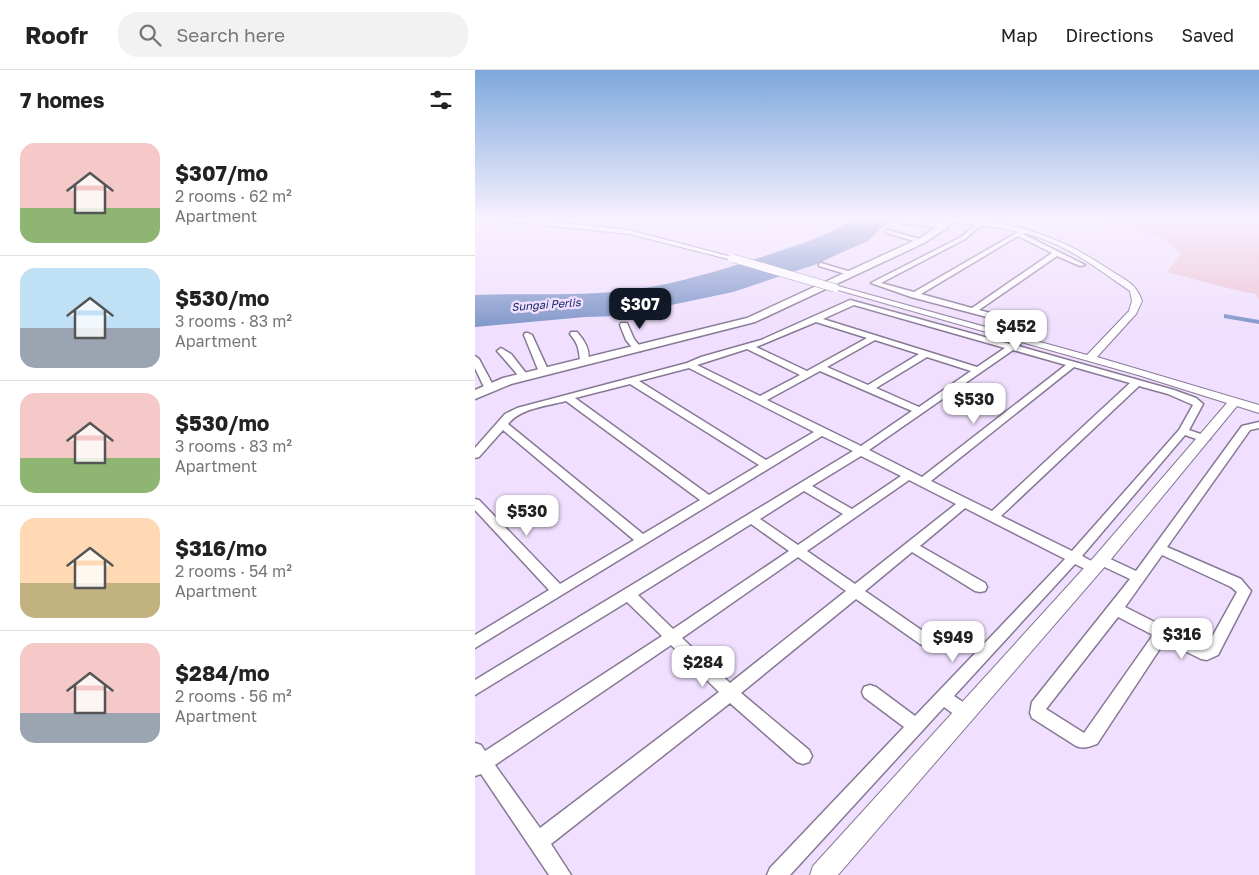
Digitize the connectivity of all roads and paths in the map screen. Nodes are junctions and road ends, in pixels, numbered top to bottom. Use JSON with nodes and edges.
{"nodes":[{"id":1,"x":722,"y":256,"type":"edge"},
{"id":2,"x":888,"y":256,"type":"edge"},
{"id":3,"x":929,"y":256,"type":"edge"},
{"id":4,"x":981,"y":256,"type":"edge"},
{"id":5,"x":1053,"y":256,"type":"edge"},
{"id":6,"x":1062,"y":256,"type":"edge"},
{"id":7,"x":1081,"y":256,"type":"edge"},
{"id":8,"x":821,"y":265,"type":"dead end"},
{"id":9,"x":1082,"y":265,"type":"dead end"},
{"id":10,"x":849,"y":273,"type":"junction"},
{"id":11,"x":914,"y":295,"type":"junction"},
{"id":12,"x":973,"y":311,"type":"junction"},
{"id":13,"x":816,"y":319,"type":"junction"},
{"id":14,"x":1002,"y":319,"type":"dead end"},
{"id":15,"x":624,"y":325,"type":"dead end"},
{"id":16,"x":575,"y":334,"type":"dead end"},
{"id":17,"x":527,"y":335,"type":"dead end"},
{"id":18,"x":875,"y":338,"type":"junction"},
{"id":19,"x":1022,"y":340,"type":"junction"},
{"id":20,"x":749,"y":347,"type":"junction"},
{"id":21,"x":1012,"y":348,"type":"junction"},
{"id":22,"x":638,"y":349,"type":"junction"},
{"id":23,"x":1099,"y":349,"type":"junction"},
{"id":24,"x":501,"y":351,"type":"dead end"},
{"id":25,"x":926,"y":354,"type":"junction"},
{"id":26,"x":1090,"y":358,"type":"junction"},
{"id":27,"x":475,"y":359,"type":"edge"},
{"id":28,"x":1071,"y":359,"type":"junction"},
{"id":29,"x":584,"y":362,"type":"junction"},
{"id":30,"x":1112,"y":364,"type":"junction"},
{"id":31,"x":690,"y":365,"type":"junction"},
{"id":32,"x":821,"y":368,"type":"junction"},
{"id":33,"x":979,"y":370,"type":"junction"},
{"id":34,"x":543,"y":372,"type":"junction"},
{"id":35,"x":808,"y":375,"type":"junction"},
{"id":36,"x":524,"y":376,"type":"junction"},
{"id":37,"x":631,"y":380,"type":"junction"},
{"id":38,"x":1136,"y":382,"type":"junction"},
{"id":39,"x":489,"y":387,"type":"junction"},
{"id":40,"x":868,"y":388,"type":"junction"},
{"id":41,"x":475,"y":395,"type":"edge"},
{"id":42,"x":567,"y":397,"type":"junction"},
{"id":43,"x":760,"y":400,"type":"junction"},
{"id":44,"x":1230,"y":408,"type":"junction"},
{"id":45,"x":1259,"y":409,"type":"edge"},
{"id":46,"x":920,"y":411,"type":"junction"},
{"id":47,"x":1259,"y":413,"type":"edge"},
{"id":48,"x":501,"y":424,"type":"junction"},
{"id":49,"x":1259,"y":425,"type":"edge"},
{"id":50,"x":1183,"y":431,"type":"junction"},
{"id":51,"x":823,"y":432,"type":"junction"},
{"id":52,"x":1205,"y":439,"type":"junction"},
{"id":53,"x":861,"y":451,"type":"junction"},
{"id":54,"x":475,"y":455,"type":"edge"},
{"id":55,"x":767,"y":465,"type":"junction"},
{"id":56,"x":909,"y":475,"type":"junction"},
{"id":57,"x":923,"y":482,"type":"junction"},
{"id":58,"x":803,"y":486,"type":"junction"},
{"id":59,"x":708,"y":500,"type":"junction"},
{"id":60,"x":475,"y":503,"type":"edge"},
{"id":61,"x":965,"y":503,"type":"junction"},
{"id":62,"x":852,"y":514,"type":"junction"},
{"id":63,"x":993,"y":517,"type":"junction"},
{"id":64,"x":751,"y":518,"type":"junction"},
{"id":65,"x":642,"y":540,"type":"junction"},
{"id":66,"x":911,"y":546,"type":"junction"},
{"id":67,"x":1159,"y":549,"type":"junction"},
{"id":68,"x":799,"y":550,"type":"junction"},
{"id":69,"x":1073,"y":558,"type":"junction"},
{"id":70,"x":1097,"y":564,"type":"junction"},
{"id":71,"x":1137,"y":578,"type":"junction"},
{"id":72,"x":980,"y":586,"type":"dead end"},
{"id":73,"x":558,"y":590,"type":"junction"},
{"id":74,"x":855,"y":591,"type":"junction"},
{"id":75,"x":628,"y":594,"type":"junction"},
{"id":76,"x":1116,"y":608,"type":"junction"},
{"id":77,"x":1163,"y":634,"type":"junction"},
{"id":78,"x":672,"y":637,"type":"junction"},
{"id":79,"x":925,"y":640,"type":"dead end"},
{"id":80,"x":475,"y":642,"type":"edge"},
{"id":81,"x":475,"y":688,"type":"edge"},
{"id":82,"x":730,"y":692,"type":"junction"},
{"id":83,"x":870,"y":692,"type":"dead end"},
{"id":84,"x":943,"y":697,"type":"junction"},
{"id":85,"x":966,"y":712,"type":"junction"},
{"id":86,"x":916,"y":726,"type":"junction"},
{"id":87,"x":803,"y":756,"type":"dead end"},
{"id":88,"x":478,"y":760,"type":"edge"},
{"id":89,"x":538,"y":842,"type":"junction"},
{"id":90,"x":561,"y":875,"type":"edge"},
{"id":91,"x":777,"y":875,"type":"edge"},
{"id":92,"x":823,"y":875,"type":"edge"}],
"edges":[{"from":1,"to":19,"type":"street","bridge":true},
{"from":2,"to":10,"type":"main road"},
{"from":3,"to":11,"type":"street"},
{"from":4,"to":11,"type":"street"},
{"from":5,"to":12,"type":"street"},
{"from":6,"to":9,"type":"street"},
{"from":7,"to":23,"type":"street"},
{"from":8,"to":10,"type":"street"},
{"from":10,"to":22,"type":"main road"},
{"from":11,"to":12,"type":"street"},
{"from":12,"to":14,"type":"street"},
{"from":13,"to":18,"type":"street"},
{"from":13,"to":20,"type":"street"},
{"from":13,"to":21,"type":"street"},
{"from":15,"to":22,"type":"street"},
{"from":16,"to":29,"type":"street"},
{"from":17,"to":34,"type":"street"},
{"from":18,"to":25,"type":"street"},
{"from":18,"to":32,"type":"street"},
{"from":19,"to":21,"type":"street"},
{"from":19,"to":28,"type":"street"},
{"from":20,"to":31,"type":"street"},
{"from":20,"to":35,"type":"street"},
{"from":21,"to":28,"type":"street"},
{"from":21,"to":33,"type":"street"},
{"from":22,"to":29,"type":"main road"},
{"from":23,"to":26,"type":"street"},
{"from":23,"to":28,"type":"street"},
{"from":23,"to":30,"type":"street"},
{"from":24,"to":36,"type":"street"},
{"from":25,"to":33,"type":"street"},
{"from":25,"to":40,"type":"street"},
{"from":26,"to":28,"type":"street"},
{"from":26,"to":30,"type":"street"},
{"from":27,"to":39,"type":"street"},
{"from":28,"to":38,"type":"street"},
{"from":28,"to":57,"type":"street"},
{"from":29,"to":34,"type":"main road"},
{"from":30,"to":44,"type":"street"},
{"from":31,"to":37,"type":"street"},
{"from":31,"to":43,"type":"street"},
{"from":32,"to":35,"type":"street"},
{"from":32,"to":40,"type":"street"},
{"from":33,"to":46,"type":"street"},
{"from":34,"to":36,"type":"main road"},
{"from":35,"to":43,"type":"street"},
{"from":36,"to":39,"type":"main road"},
{"from":37,"to":42,"type":"street"},
{"from":37,"to":55,"type":"street"},
{"from":38,"to":50,"type":"street"},
{"from":38,"to":63,"type":"street"},
{"from":39,"to":41,"type":"main road"},
{"from":40,"to":46,"type":"street"},
{"from":42,"to":48,"type":"street"},
{"from":42,"to":59,"type":"street"},
{"from":43,"to":51,"type":"street"},
{"from":44,"to":45,"type":"street"},
{"from":44,"to":47,"type":"street"},
{"from":44,"to":52,"type":"street"},
{"from":46,"to":53,"type":"street"},
{"from":48,"to":54,"type":"street"},
{"from":48,"to":65,"type":"street"},
{"from":49,"to":67,"type":"street"},
{"from":50,"to":52,"type":"street"},
{"from":50,"to":69,"type":"street"},
{"from":51,"to":53,"type":"street"},
{"from":51,"to":55,"type":"street"},
{"from":52,"to":70,"type":"street"},
{"from":53,"to":56,"type":"street"},
{"from":53,"to":58,"type":"street"},
{"from":55,"to":59,"type":"street"},
{"from":56,"to":57,"type":"street"},
{"from":56,"to":62,"type":"street"},
{"from":57,"to":61,"type":"street"},
{"from":58,"to":62,"type":"street"},
{"from":58,"to":64,"type":"street"},
{"from":59,"to":65,"type":"street"},
{"from":60,"to":73,"type":"street"},
{"from":61,"to":63,"type":"street"},
{"from":61,"to":66,"type":"street"},
{"from":62,"to":68,"type":"street"},
{"from":63,"to":69,"type":"street"},
{"from":64,"to":68,"type":"street"},
{"from":64,"to":75,"type":"street"},
{"from":65,"to":73,"type":"street"},
{"from":66,"to":72,"type":"street"},
{"from":66,"to":74,"type":"street"},
{"from":67,"to":71,"type":"street"},
{"from":67,"to":77,"type":"street"},
{"from":68,"to":74,"type":"street"},
{"from":68,"to":78,"type":"street"},
{"from":69,"to":70,"type":"street"},
{"from":69,"to":84,"type":"street"},
{"from":70,"to":71,"type":"street"},
{"from":70,"to":85,"type":"street"},
{"from":71,"to":76,"type":"street"},
{"from":73,"to":80,"type":"street"},
{"from":74,"to":79,"type":"street"},
{"from":74,"to":82,"type":"street"},
{"from":75,"to":78,"type":"street"},
{"from":75,"to":81,"type":"street"},
{"from":76,"to":77,"type":"street"},
{"from":76,"to":77,"type":"street"},
{"from":78,"to":82,"type":"street"},
{"from":78,"to":88,"type":"street"},
{"from":82,"to":87,"type":"street"},
{"from":82,"to":89,"type":"street"},
{"from":83,"to":86,"type":"street"},
{"from":84,"to":85,"type":"street"},
{"from":84,"to":86,"type":"street"},
{"from":85,"to":92,"type":"street"},
{"from":86,"to":91,"type":"street"},
{"from":88,"to":89,"type":"street"},
{"from":89,"to":90,"type":"street"}]}
